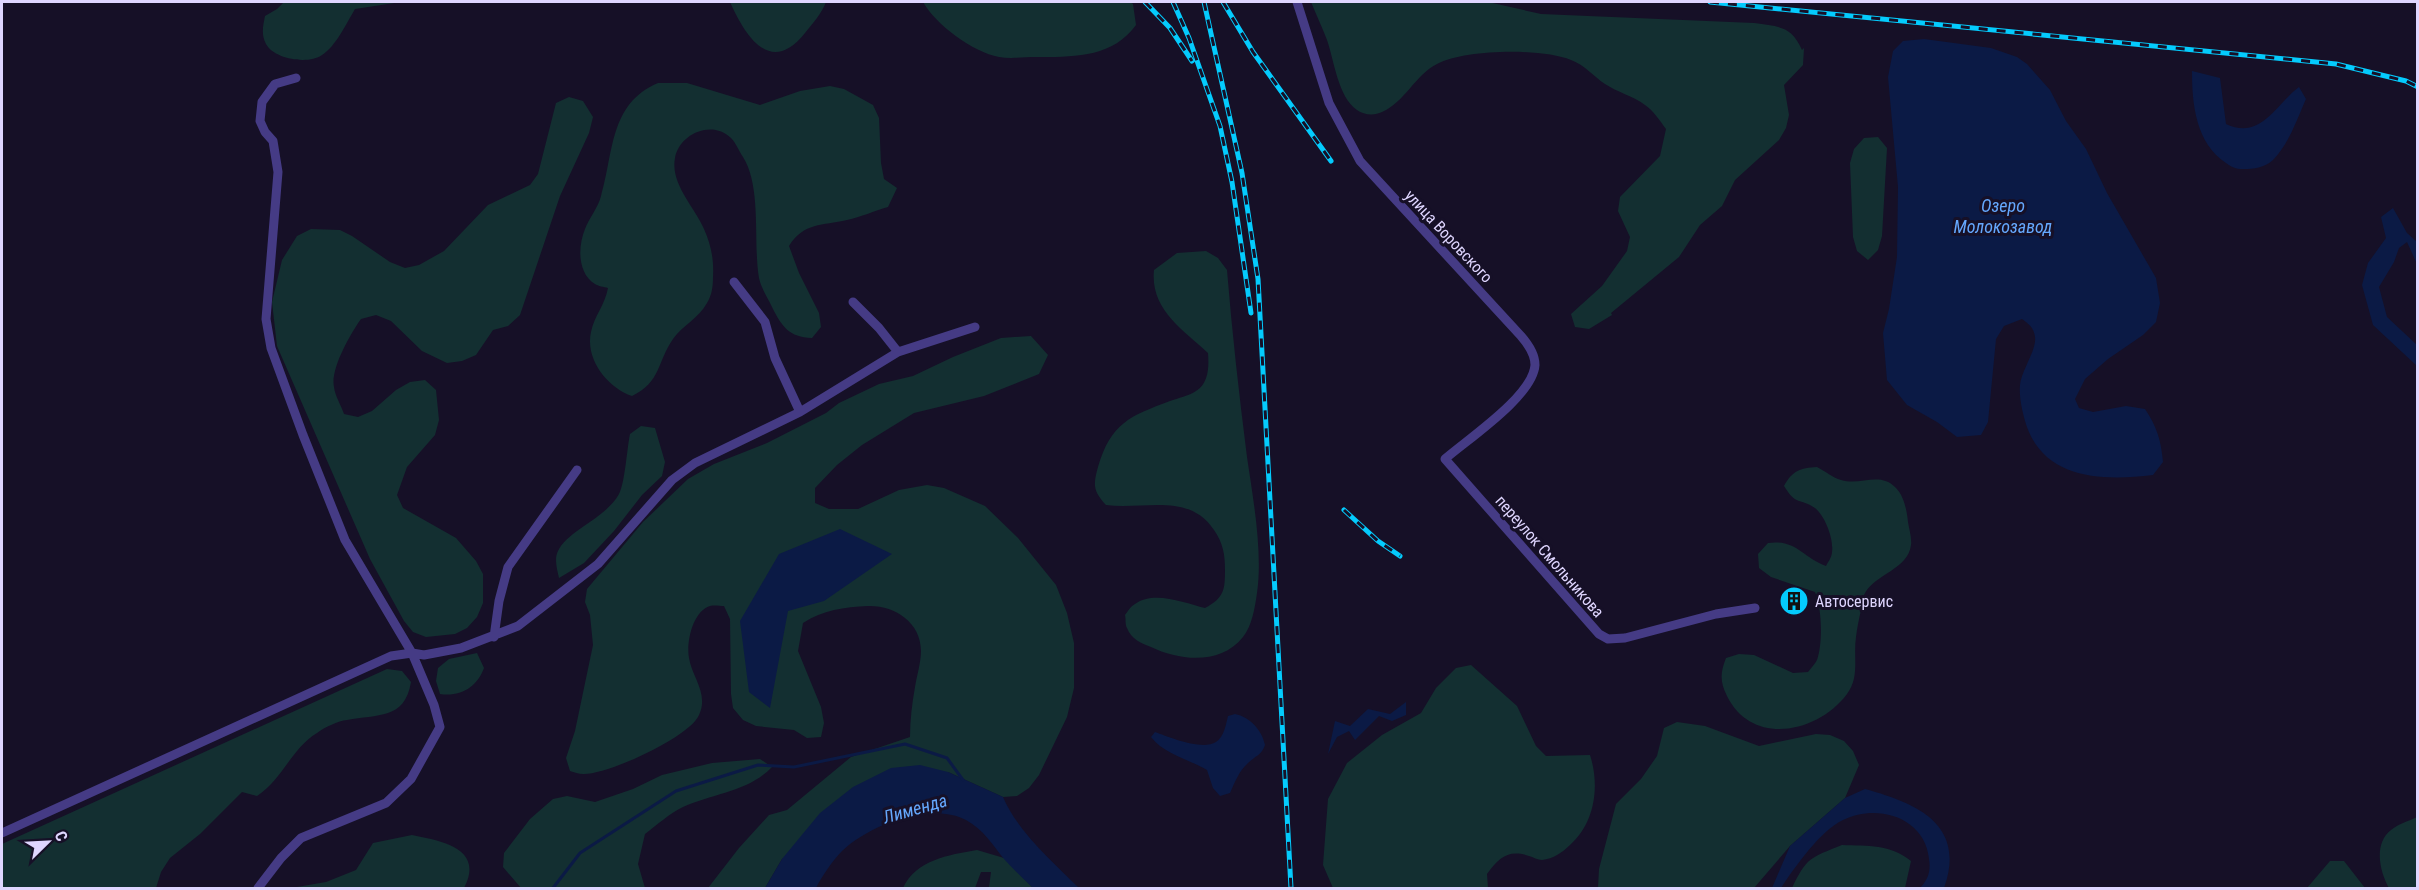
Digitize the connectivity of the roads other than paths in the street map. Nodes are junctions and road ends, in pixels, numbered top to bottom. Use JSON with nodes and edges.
{"nodes":[{"id":1,"x":1297,"y":2,"type":"edge"},
{"id":2,"x":296,"y":78,"type":"dead end"},
{"id":3,"x":734,"y":282,"type":"dead end"},
{"id":4,"x":853,"y":302,"type":"dead end"},
{"id":5,"x":975,"y":327,"type":"dead end"},
{"id":6,"x":898,"y":352,"type":"junction"},
{"id":7,"x":800,"y":412,"type":"junction"},
{"id":8,"x":1445,"y":459,"type":"joint"},
{"id":9,"x":577,"y":470,"type":"dead end"},
{"id":10,"x":1755,"y":608,"type":"dead end"},
{"id":11,"x":494,"y":637,"type":"junction"},
{"id":12,"x":412,"y":652,"type":"junction"},
{"id":13,"x":2,"y":833,"type":"edge"},
{"id":14,"x":258,"y":888,"type":"edge"}],
"edges":[{"from":1,"to":8,"type":"street","name":"улица Воровского"},
{"from":2,"to":12,"type":"street"},
{"from":3,"to":7,"type":"street"},
{"from":4,"to":6,"type":"street"},
{"from":5,"to":6,"type":"street"},
{"from":6,"to":7,"type":"street"},
{"from":7,"to":11,"type":"street"},
{"from":8,"to":10,"type":"street","name":"переулок Смольникова"},
{"from":9,"to":11,"type":"street"},
{"from":11,"to":12,"type":"street"},
{"from":12,"to":13,"type":"street"},
{"from":12,"to":14,"type":"street"}]}
